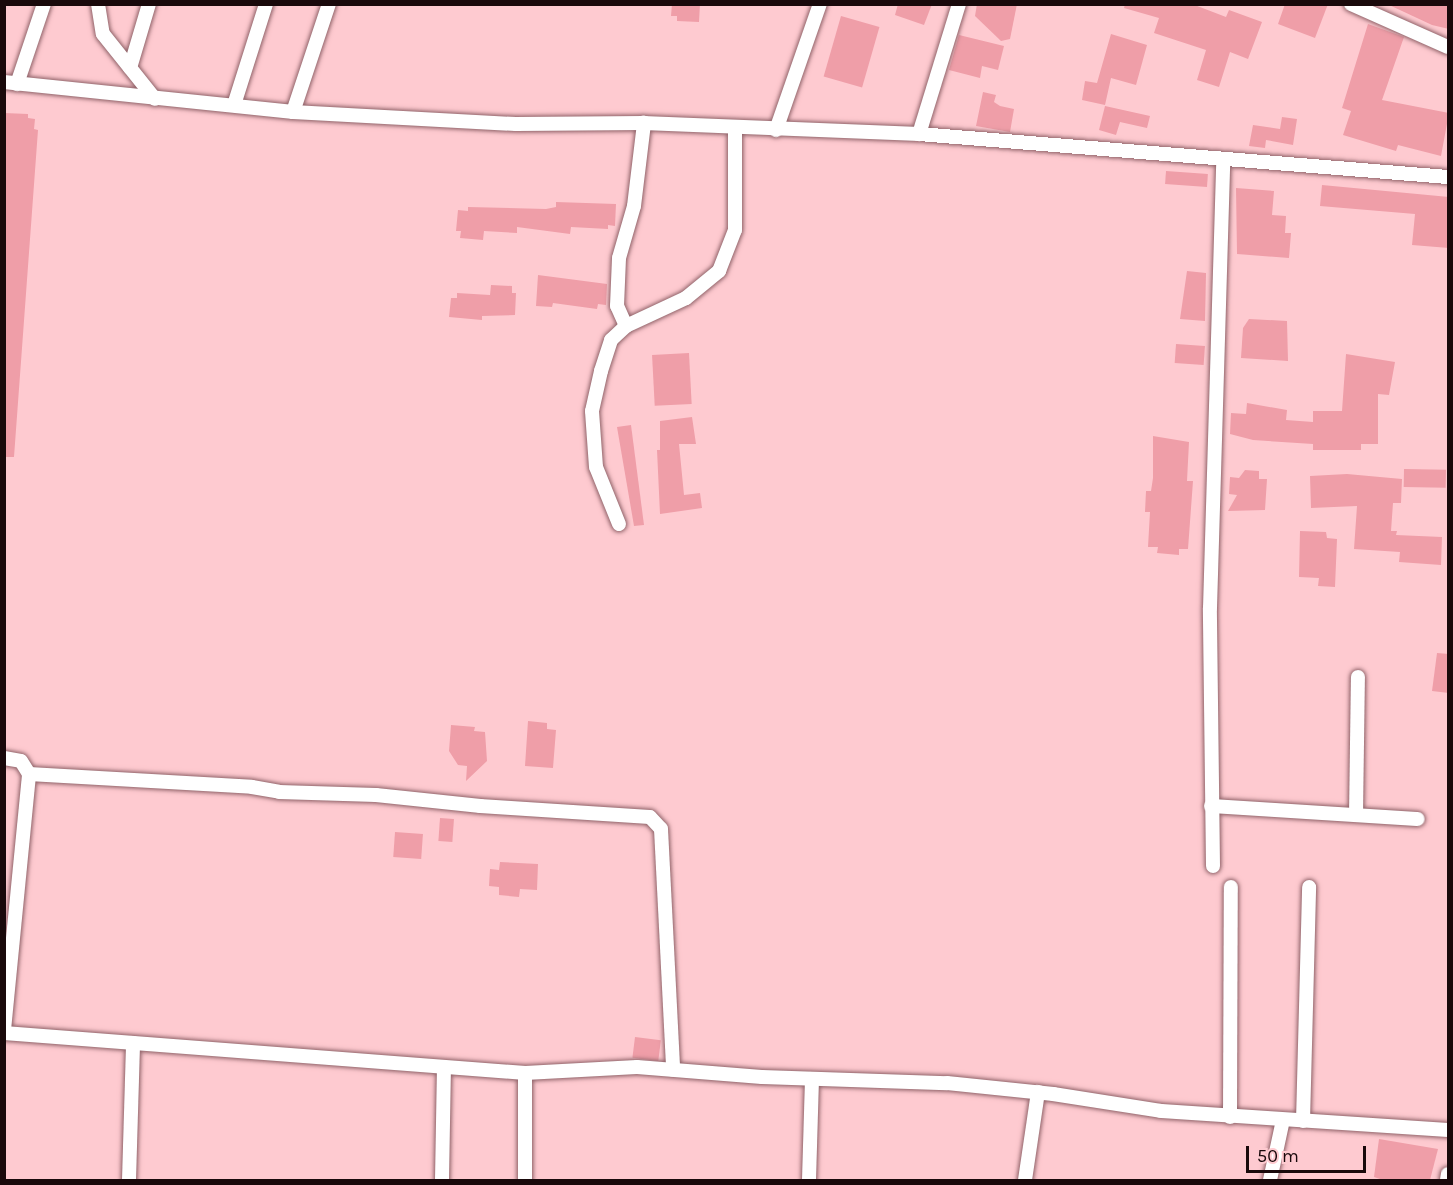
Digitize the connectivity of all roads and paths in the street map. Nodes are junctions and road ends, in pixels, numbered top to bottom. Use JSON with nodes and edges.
{"nodes":[{"id":1,"x":44,"y":4,"type":"edge"},
{"id":2,"x":98,"y":4,"type":"edge"},
{"id":3,"x":149,"y":4,"type":"edge"},
{"id":4,"x":266,"y":4,"type":"edge"},
{"id":5,"x":329,"y":4,"type":"edge"},
{"id":6,"x":820,"y":4,"type":"edge"},
{"id":7,"x":958,"y":4,"type":"edge"},
{"id":8,"x":1352,"y":4,"type":"edge"},
{"id":9,"x":1449,"y":47,"type":"edge"},
{"id":10,"x":130,"y":68,"type":"junction"},
{"id":11,"x":11,"y":83,"type":"edge"},
{"id":12,"x":155,"y":99,"type":"junction"},
{"id":13,"x":234,"y":105,"type":"junction"},
{"id":14,"x":293,"y":112,"type":"junction"},
{"id":15,"x":644,"y":123,"type":"junction"},
{"id":16,"x":735,"y":129,"type":"junction"},
{"id":17,"x":776,"y":130,"type":"junction"},
{"id":18,"x":918,"y":134,"type":"junction"},
{"id":19,"x":1223,"y":160,"type":"junction"},
{"id":20,"x":1449,"y":177,"type":"edge"},
{"id":21,"x":626,"y":326,"type":"junction"},
{"id":22,"x":619,"y":524,"type":"dead end"},
{"id":23,"x":1358,"y":676,"type":"dead end"},
{"id":24,"x":4,"y":758,"type":"edge"},
{"id":25,"x":29,"y":774,"type":"junction"},
{"id":26,"x":1211,"y":806,"type":"junction"},
{"id":27,"x":1356,"y":815,"type":"junction"},
{"id":28,"x":1418,"y":819,"type":"dead end"},
{"id":29,"x":1213,"y":866,"type":"dead end"},
{"id":30,"x":12,"y":881,"type":"edge"},
{"id":31,"x":1231,"y":886,"type":"dead end"},
{"id":32,"x":1309,"y":887,"type":"dead end"},
{"id":33,"x":4,"y":1031,"type":"edge"},
{"id":34,"x":133,"y":1043,"type":"junction"},
{"id":35,"x":444,"y":1067,"type":"junction"},
{"id":36,"x":673,"y":1070,"type":"junction"},
{"id":37,"x":525,"y":1073,"type":"junction"},
{"id":38,"x":812,"y":1079,"type":"junction"},
{"id":39,"x":1038,"y":1092,"type":"junction"},
{"id":40,"x":1230,"y":1117,"type":"junction"},
{"id":41,"x":1283,"y":1120,"type":"junction"},
{"id":42,"x":1303,"y":1121,"type":"junction"},
{"id":43,"x":1449,"y":1130,"type":"edge"},
{"id":44,"x":1449,"y":1174,"type":"edge"},
{"id":45,"x":129,"y":1180,"type":"edge"},
{"id":46,"x":442,"y":1180,"type":"edge"},
{"id":47,"x":525,"y":1180,"type":"edge"},
{"id":48,"x":809,"y":1180,"type":"edge"},
{"id":49,"x":1025,"y":1180,"type":"edge"},
{"id":50,"x":1270,"y":1180,"type":"edge"},
{"id":51,"x":1447,"y":1180,"type":"edge"}],
"edges":[{"from":1,"to":11,"type":"street"},
{"from":2,"to":10,"type":"street"},
{"from":3,"to":10,"type":"street"},
{"from":4,"to":13,"type":"street"},
{"from":5,"to":14,"type":"street"},
{"from":6,"to":17,"type":"street"},
{"from":7,"to":18,"type":"street"},
{"from":8,"to":9,"type":"street"},
{"from":10,"to":12,"type":"street"},
{"from":11,"to":12,"type":"street"},
{"from":12,"to":13,"type":"street"},
{"from":13,"to":14,"type":"street"},
{"from":14,"to":15,"type":"street"},
{"from":15,"to":16,"type":"street"},
{"from":15,"to":21,"type":"street"},
{"from":16,"to":17,"type":"street"},
{"from":16,"to":21,"type":"street"},
{"from":17,"to":18,"type":"street"},
{"from":18,"to":19,"type":"street"},
{"from":19,"to":20,"type":"street"},
{"from":19,"to":26,"type":"street"},
{"from":21,"to":22,"type":"street"},
{"from":23,"to":27,"type":"street"},
{"from":24,"to":25,"type":"street"},
{"from":25,"to":30,"type":"street"},
{"from":25,"to":36,"type":"street"},
{"from":26,"to":27,"type":"street"},
{"from":26,"to":29,"type":"street"},
{"from":27,"to":28,"type":"street"},
{"from":30,"to":33,"type":"street"},
{"from":31,"to":40,"type":"street"},
{"from":32,"to":42,"type":"street"},
{"from":33,"to":34,"type":"street"},
{"from":34,"to":35,"type":"street"},
{"from":34,"to":45,"type":"street"},
{"from":35,"to":37,"type":"street"},
{"from":35,"to":46,"type":"street"},
{"from":36,"to":37,"type":"street"},
{"from":36,"to":38,"type":"street"},
{"from":37,"to":47,"type":"street"},
{"from":38,"to":39,"type":"street"},
{"from":38,"to":48,"type":"street"},
{"from":39,"to":40,"type":"street"},
{"from":39,"to":49,"type":"street"},
{"from":40,"to":41,"type":"street"},
{"from":41,"to":42,"type":"street"},
{"from":41,"to":50,"type":"street"},
{"from":42,"to":43,"type":"street"},
{"from":44,"to":51,"type":"street"}]}
